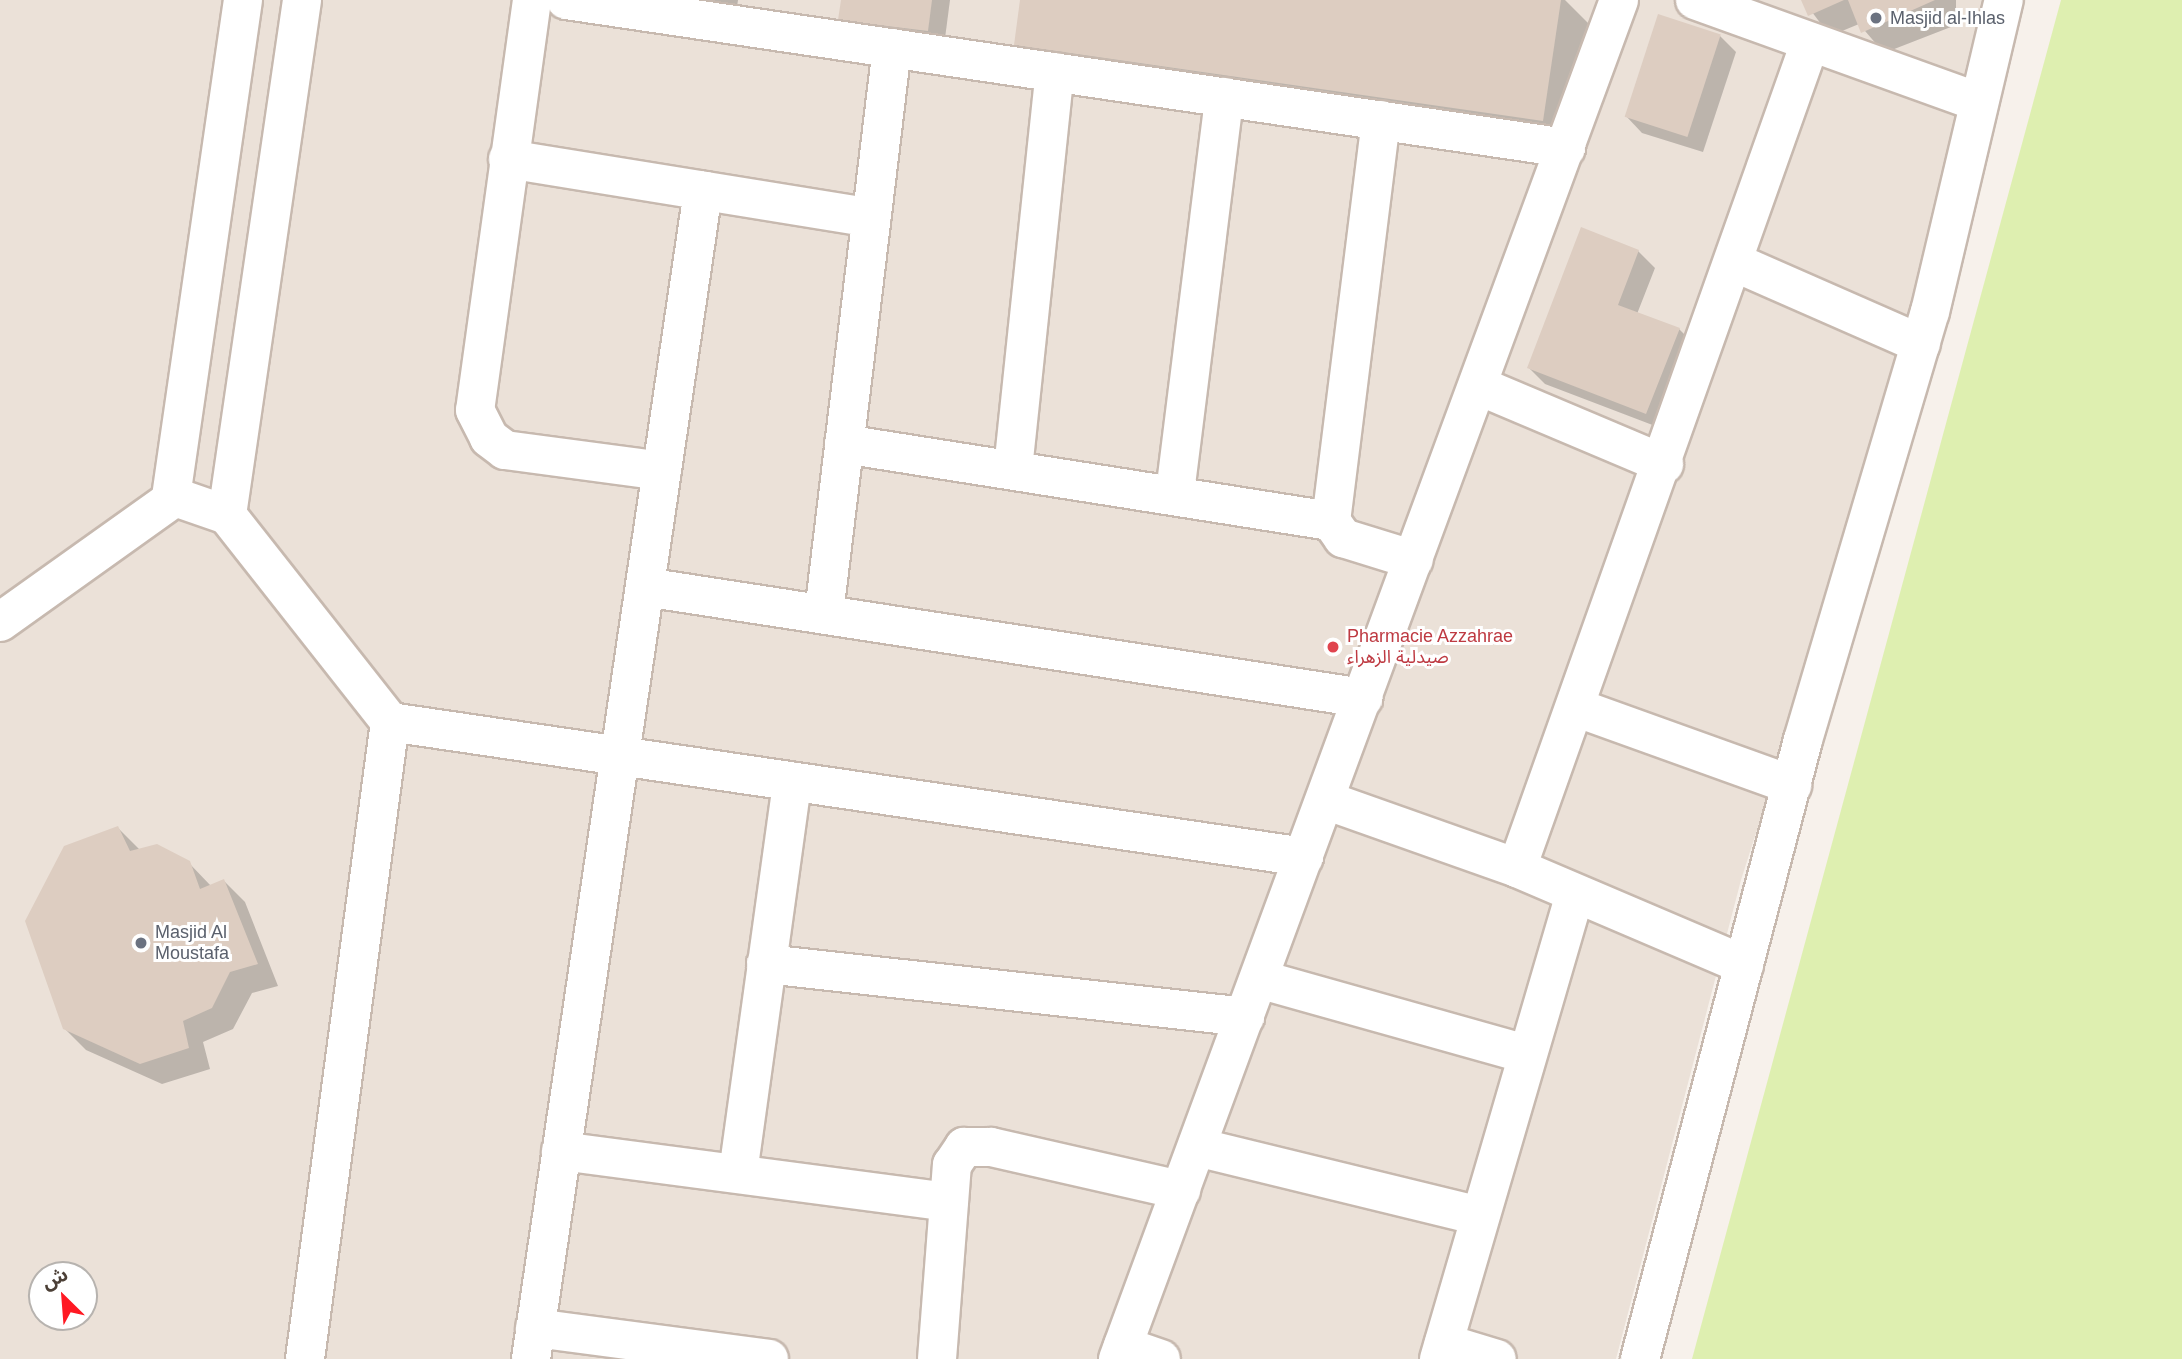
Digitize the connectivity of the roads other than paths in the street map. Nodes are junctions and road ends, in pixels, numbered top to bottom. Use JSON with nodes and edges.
{"nodes":[{"id":1,"x":243,"y":0,"type":"edge"},
{"id":2,"x":302,"y":0,"type":"edge"},
{"id":3,"x":532,"y":0,"type":"edge"},
{"id":4,"x":565,"y":0,"type":"edge"},
{"id":5,"x":1619,"y":0,"type":"edge"},
{"id":6,"x":1695,"y":0,"type":"edge"},
{"id":7,"x":2004,"y":0,"type":"edge"},
{"id":8,"x":1810,"y":43,"type":"junction"},
{"id":9,"x":892,"y":48,"type":"junction"},
{"id":10,"x":1055,"y":72,"type":"junction"},
{"id":11,"x":1224,"y":97,"type":"junction"},
{"id":12,"x":1975,"y":101,"type":"junction"},
{"id":13,"x":1381,"y":120,"type":"junction"},
{"id":14,"x":1566,"y":148,"type":"junction"},
{"id":15,"x":508,"y":159,"type":"junction"},
{"id":16,"x":703,"y":191,"type":"junction"},
{"id":17,"x":871,"y":218,"type":"junction"},
{"id":18,"x":1734,"y":262,"type":"junction"},
{"id":19,"x":1921,"y":344,"type":"junction"},
{"id":20,"x":1479,"y":386,"type":"junction"},
{"id":21,"x":844,"y":444,"type":"junction"},
{"id":22,"x":1664,"y":464,"type":"junction"},
{"id":23,"x":1013,"y":469,"type":"junction"},
{"id":24,"x":662,"y":471,"type":"junction"},
{"id":25,"x":1175,"y":493,"type":"junction"},
{"id":26,"x":171,"y":497,"type":"junction"},
{"id":27,"x":227,"y":515,"type":"junction"},
{"id":28,"x":1331,"y":521,"type":"junction"},
{"id":29,"x":1414,"y":559,"type":"junction"},
{"id":30,"x":645,"y":587,"type":"junction"},
{"id":31,"x":824,"y":613,"type":"junction"},
{"id":32,"x":0,"y":622,"type":"edge"},
{"id":33,"x":1363,"y":698,"type":"junction"},
{"id":34,"x":1575,"y":707,"type":"junction"},
{"id":35,"x":390,"y":722,"type":"junction"},
{"id":36,"x":620,"y":758,"type":"junction"},
{"id":37,"x":792,"y":782,"type":"junction"},
{"id":38,"x":1792,"y":785,"type":"junction"},
{"id":39,"x":1325,"y":800,"type":"junction"},
{"id":40,"x":1304,"y":857,"type":"junction"},
{"id":41,"x":1517,"y":868,"type":"junction"},
{"id":42,"x":1575,"y":893,"type":"junction"},
{"id":43,"x":766,"y":964,"type":"junction"},
{"id":44,"x":1744,"y":965,"type":"junction"},
{"id":45,"x":1259,"y":979,"type":"junction"},
{"id":46,"x":1244,"y":1017,"type":"junction"},
{"id":47,"x":1525,"y":1054,"type":"junction"},
{"id":48,"x":1197,"y":1147,"type":"junction"},
{"id":49,"x":561,"y":1151,"type":"junction"},
{"id":50,"x":738,"y":1173,"type":"junction"},
{"id":51,"x":1181,"y":1191,"type":"junction"},
{"id":52,"x":949,"y":1202,"type":"junction"},
{"id":53,"x":1479,"y":1216,"type":"junction"},
{"id":54,"x":533,"y":1344,"type":"edge"},
{"id":55,"x":1441,"y":1351,"type":"edge"},
{"id":56,"x":1121,"y":1352,"type":"edge"},
{"id":57,"x":305,"y":1359,"type":"edge"},
{"id":58,"x":769,"y":1359,"type":"edge"},
{"id":59,"x":937,"y":1359,"type":"edge"},
{"id":60,"x":1161,"y":1359,"type":"edge"},
{"id":61,"x":1497,"y":1359,"type":"edge"},
{"id":62,"x":1640,"y":1359,"type":"edge"}],
"edges":[{"from":1,"to":26,"type":"street"},
{"from":2,"to":27,"type":"street"},
{"from":3,"to":15,"type":"street"},
{"from":4,"to":9,"type":"street"},
{"from":5,"to":14,"type":"street"},
{"from":6,"to":8,"type":"street"},
{"from":7,"to":12,"type":"street"},
{"from":8,"to":12,"type":"street"},
{"from":8,"to":18,"type":"street"},
{"from":9,"to":10,"type":"street"},
{"from":9,"to":17,"type":"street"},
{"from":10,"to":11,"type":"street"},
{"from":10,"to":23,"type":"street"},
{"from":11,"to":13,"type":"street"},
{"from":11,"to":25,"type":"street"},
{"from":12,"to":19,"type":"street"},
{"from":13,"to":14,"type":"street"},
{"from":13,"to":28,"type":"street"},
{"from":14,"to":20,"type":"street"},
{"from":15,"to":16,"type":"street"},
{"from":15,"to":24,"type":"street"},
{"from":16,"to":17,"type":"street"},
{"from":16,"to":24,"type":"street"},
{"from":17,"to":21,"type":"street"},
{"from":18,"to":19,"type":"street"},
{"from":18,"to":22,"type":"street"},
{"from":19,"to":38,"type":"street"},
{"from":20,"to":22,"type":"street"},
{"from":20,"to":29,"type":"street"},
{"from":21,"to":23,"type":"street"},
{"from":21,"to":31,"type":"street"},
{"from":22,"to":34,"type":"street"},
{"from":23,"to":25,"type":"street"},
{"from":24,"to":30,"type":"street"},
{"from":25,"to":28,"type":"street"},
{"from":26,"to":27,"type":"street"},
{"from":26,"to":32,"type":"street"},
{"from":27,"to":35,"type":"street"},
{"from":28,"to":29,"type":"street"},
{"from":29,"to":33,"type":"street"},
{"from":30,"to":31,"type":"street"},
{"from":30,"to":36,"type":"street"},
{"from":31,"to":33,"type":"street"},
{"from":33,"to":39,"type":"street"},
{"from":34,"to":38,"type":"street"},
{"from":34,"to":41,"type":"street"},
{"from":35,"to":36,"type":"street"},
{"from":35,"to":57,"type":"street"},
{"from":36,"to":37,"type":"street"},
{"from":36,"to":49,"type":"street"},
{"from":37,"to":40,"type":"street"},
{"from":37,"to":43,"type":"street"},
{"from":38,"to":44,"type":"street"},
{"from":39,"to":40,"type":"street"},
{"from":39,"to":41,"type":"street"},
{"from":40,"to":45,"type":"street"},
{"from":41,"to":42,"type":"street"},
{"from":42,"to":44,"type":"street"},
{"from":42,"to":47,"type":"street"},
{"from":43,"to":46,"type":"street"},
{"from":43,"to":50,"type":"street"},
{"from":44,"to":62,"type":"street"},
{"from":45,"to":46,"type":"street"},
{"from":45,"to":47,"type":"street"},
{"from":46,"to":48,"type":"street"},
{"from":47,"to":53,"type":"street"},
{"from":48,"to":51,"type":"street"},
{"from":48,"to":53,"type":"street"},
{"from":49,"to":50,"type":"street"},
{"from":49,"to":54,"type":"street"},
{"from":50,"to":52,"type":"street"},
{"from":51,"to":52,"type":"street"},
{"from":51,"to":56,"type":"street"},
{"from":52,"to":59,"type":"street"},
{"from":53,"to":55,"type":"street"},
{"from":54,"to":58,"type":"street"},
{"from":55,"to":61,"type":"street"},
{"from":56,"to":60,"type":"street"}]}
